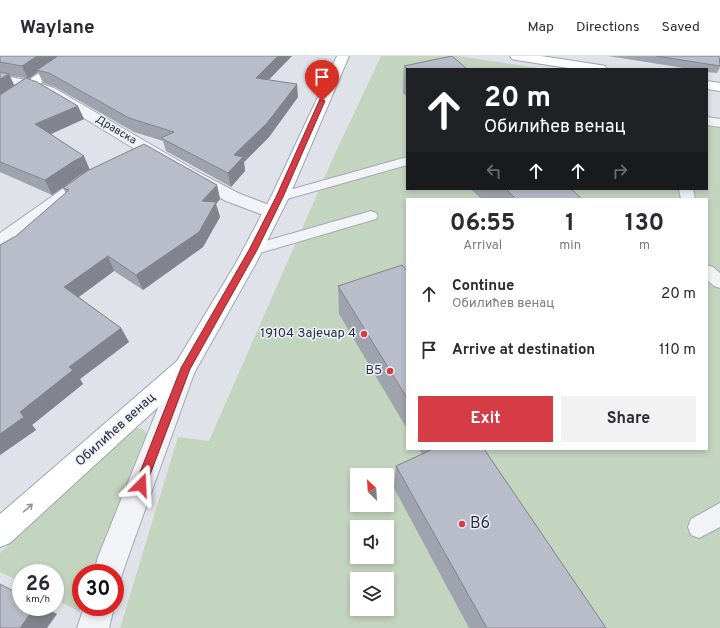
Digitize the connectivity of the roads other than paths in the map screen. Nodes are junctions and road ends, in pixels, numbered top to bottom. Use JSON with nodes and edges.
{"nodes":[{"id":1,"x":74,"y":56,"type":"edge"},
{"id":2,"x":343,"y":56,"type":"edge"},
{"id":3,"x":516,"y":56,"type":"edge"},
{"id":4,"x":594,"y":68,"type":"edge"},
{"id":5,"x":0,"y":79,"type":"edge"},
{"id":6,"x":31,"y":85,"type":"junction"},
{"id":7,"x":708,"y":85,"type":"edge"},
{"id":8,"x":720,"y":87,"type":"edge"},
{"id":9,"x":0,"y":105,"type":"edge"},
{"id":10,"x":708,"y":121,"type":"edge"},
{"id":11,"x":720,"y":123,"type":"edge"},
{"id":12,"x":148,"y":149,"type":"junction"},
{"id":13,"x":128,"y":159,"type":"edge"},
{"id":14,"x":406,"y":160,"type":"edge"},
{"id":15,"x":87,"y":180,"type":"edge"},
{"id":16,"x":280,"y":197,"type":"junction"},
{"id":17,"x":271,"y":212,"type":"junction"},
{"id":18,"x":371,"y":216,"type":"dead end"},
{"id":19,"x":0,"y":242,"type":"edge"},
{"id":20,"x":253,"y":250,"type":"junction"},
{"id":21,"x":708,"y":272,"type":"edge"},
{"id":22,"x":720,"y":282,"type":"edge"},
{"id":23,"x":185,"y":368,"type":"junction"},
{"id":24,"x":720,"y":514,"type":"edge"},
{"id":25,"x":699,"y":527,"type":"dead end"},
{"id":26,"x":0,"y":533,"type":"edge"},
{"id":27,"x":111,"y":564,"type":"edge"},
{"id":28,"x":97,"y":616,"type":"edge"},
{"id":29,"x":94,"y":628,"type":"edge"}],
"edges":[{"from":1,"to":6,"type":"main road"},
{"from":2,"to":16,"type":"main road","name":"Обилићев венац"},
{"from":3,"to":4,"type":"main road"},
{"from":5,"to":6,"type":"street","name":"Дравска"},
{"from":6,"to":9,"type":"main road"},
{"from":6,"to":12,"type":"street","name":"Дравска"},
{"from":7,"to":8,"type":"main road"},
{"from":10,"to":11,"type":"lane"},
{"from":12,"to":13,"type":"street"},
{"from":12,"to":17,"type":"street","name":"Дравска"},
{"from":14,"to":16,"type":"lane"},
{"from":15,"to":19,"type":"street"},
{"from":16,"to":17,"type":"main road","name":"Обилићев венац"},
{"from":17,"to":20,"type":"main road","name":"Обилићев венац"},
{"from":18,"to":20,"type":"lane"},
{"from":20,"to":23,"type":"main road","name":"Обилићев венац"},
{"from":21,"to":22,"type":"lane"},
{"from":26,"to":23,"type":"main road","name":"Обилићев венац","one_way":true},
{"from":23,"to":27,"type":"street"},
{"from":24,"to":25,"type":"lane"},
{"from":28,"to":29,"type":"street"}]}
